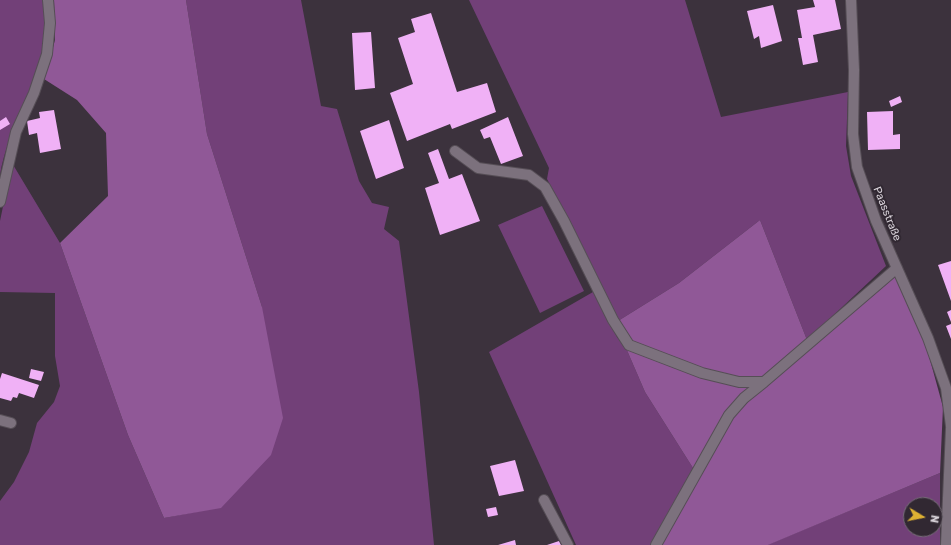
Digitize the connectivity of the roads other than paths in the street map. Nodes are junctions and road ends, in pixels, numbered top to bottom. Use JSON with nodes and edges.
{"nodes":[{"id":1,"x":48,"y":0,"type":"edge"},
{"id":2,"x":851,"y":0,"type":"edge"},
{"id":3,"x":455,"y":151,"type":"dead end"},
{"id":4,"x":0,"y":202,"type":"edge"},
{"id":5,"x":897,"y":268,"type":"junction"},
{"id":6,"x":764,"y":382,"type":"junction"},
{"id":7,"x":0,"y":420,"type":"edge"},
{"id":8,"x":11,"y":423,"type":"dead end"},
{"id":9,"x":951,"y":427,"type":"edge"},
{"id":10,"x":544,"y":500,"type":"dead end"},
{"id":11,"x":568,"y":545,"type":"edge"},
{"id":12,"x":656,"y":545,"type":"edge"},
{"id":13,"x":946,"y":545,"type":"edge"}],
"edges":[{"from":1,"to":4,"type":"street"},
{"from":2,"to":5,"type":"street","name":"Paasstraße"},
{"from":3,"to":6,"type":"street"},
{"from":5,"to":6,"type":"street"},
{"from":5,"to":9,"type":"street","name":"Paasstraße"},
{"from":6,"to":12,"type":"street"},
{"from":7,"to":8,"type":"street"},
{"from":9,"to":13,"type":"street","name":"Paasstraße"},
{"from":10,"to":11,"type":"street"}]}
